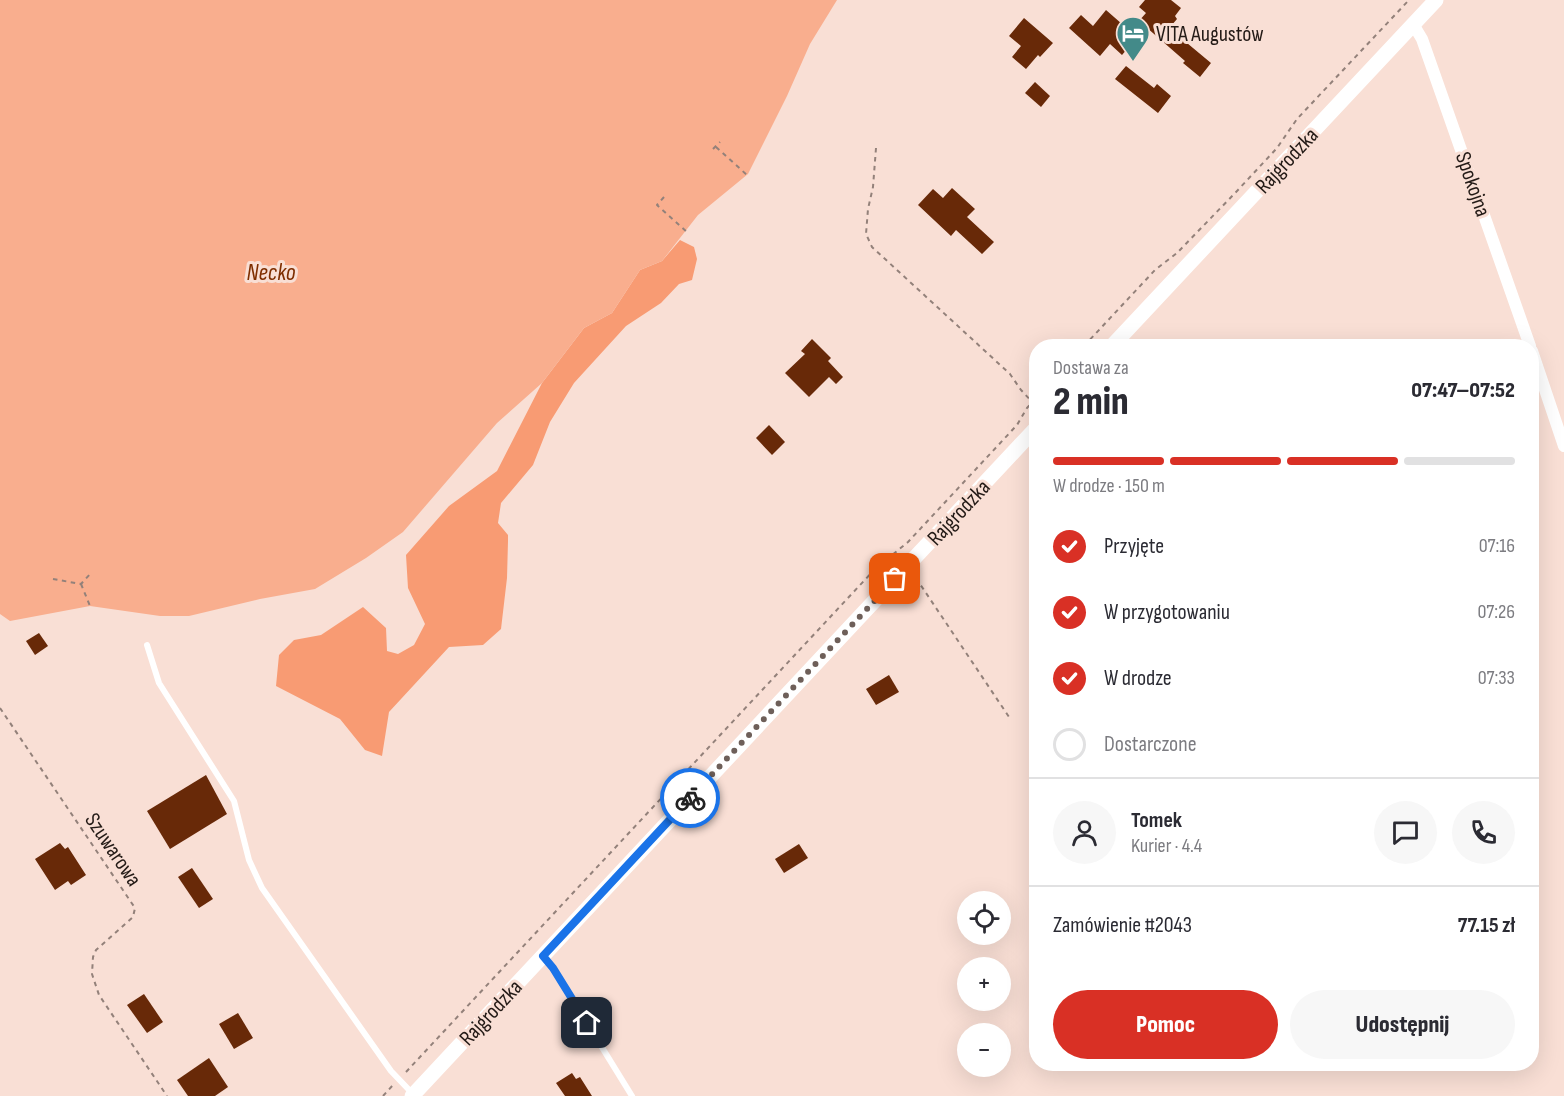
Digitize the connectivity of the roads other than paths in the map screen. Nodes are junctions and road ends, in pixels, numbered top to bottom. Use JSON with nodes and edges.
{"nodes":[{"id":1,"x":1436,"y":0,"type":"edge"},
{"id":2,"x":1413,"y":24,"type":"junction"},
{"id":3,"x":1119,"y":339,"type":"edge"},
{"id":4,"x":1528,"y":339,"type":"edge"},
{"id":5,"x":1539,"y":372,"type":"edge"},
{"id":6,"x":1029,"y":435,"type":"edge"},
{"id":7,"x":1564,"y":446,"type":"edge"},
{"id":8,"x":147,"y":645,"type":"dead end"},
{"id":9,"x":543,"y":956,"type":"junction"},
{"id":10,"x":412,"y":1095,"type":"edge"},
{"id":11,"x":632,"y":1096,"type":"edge"}],
"edges":[{"from":1,"to":2,"type":"street","name":"Rajgrodzka"},
{"from":2,"to":3,"type":"street","name":"Rajgrodzka"},
{"from":2,"to":4,"type":"street","name":"Spokojna"},
{"from":5,"to":7,"type":"street"},
{"from":6,"to":9,"type":"street","name":"Rajgrodzka"},
{"from":8,"to":10,"type":"lane"},
{"from":9,"to":10,"type":"street","name":"Rajgrodzka"},
{"from":9,"to":11,"type":"lane"}]}
